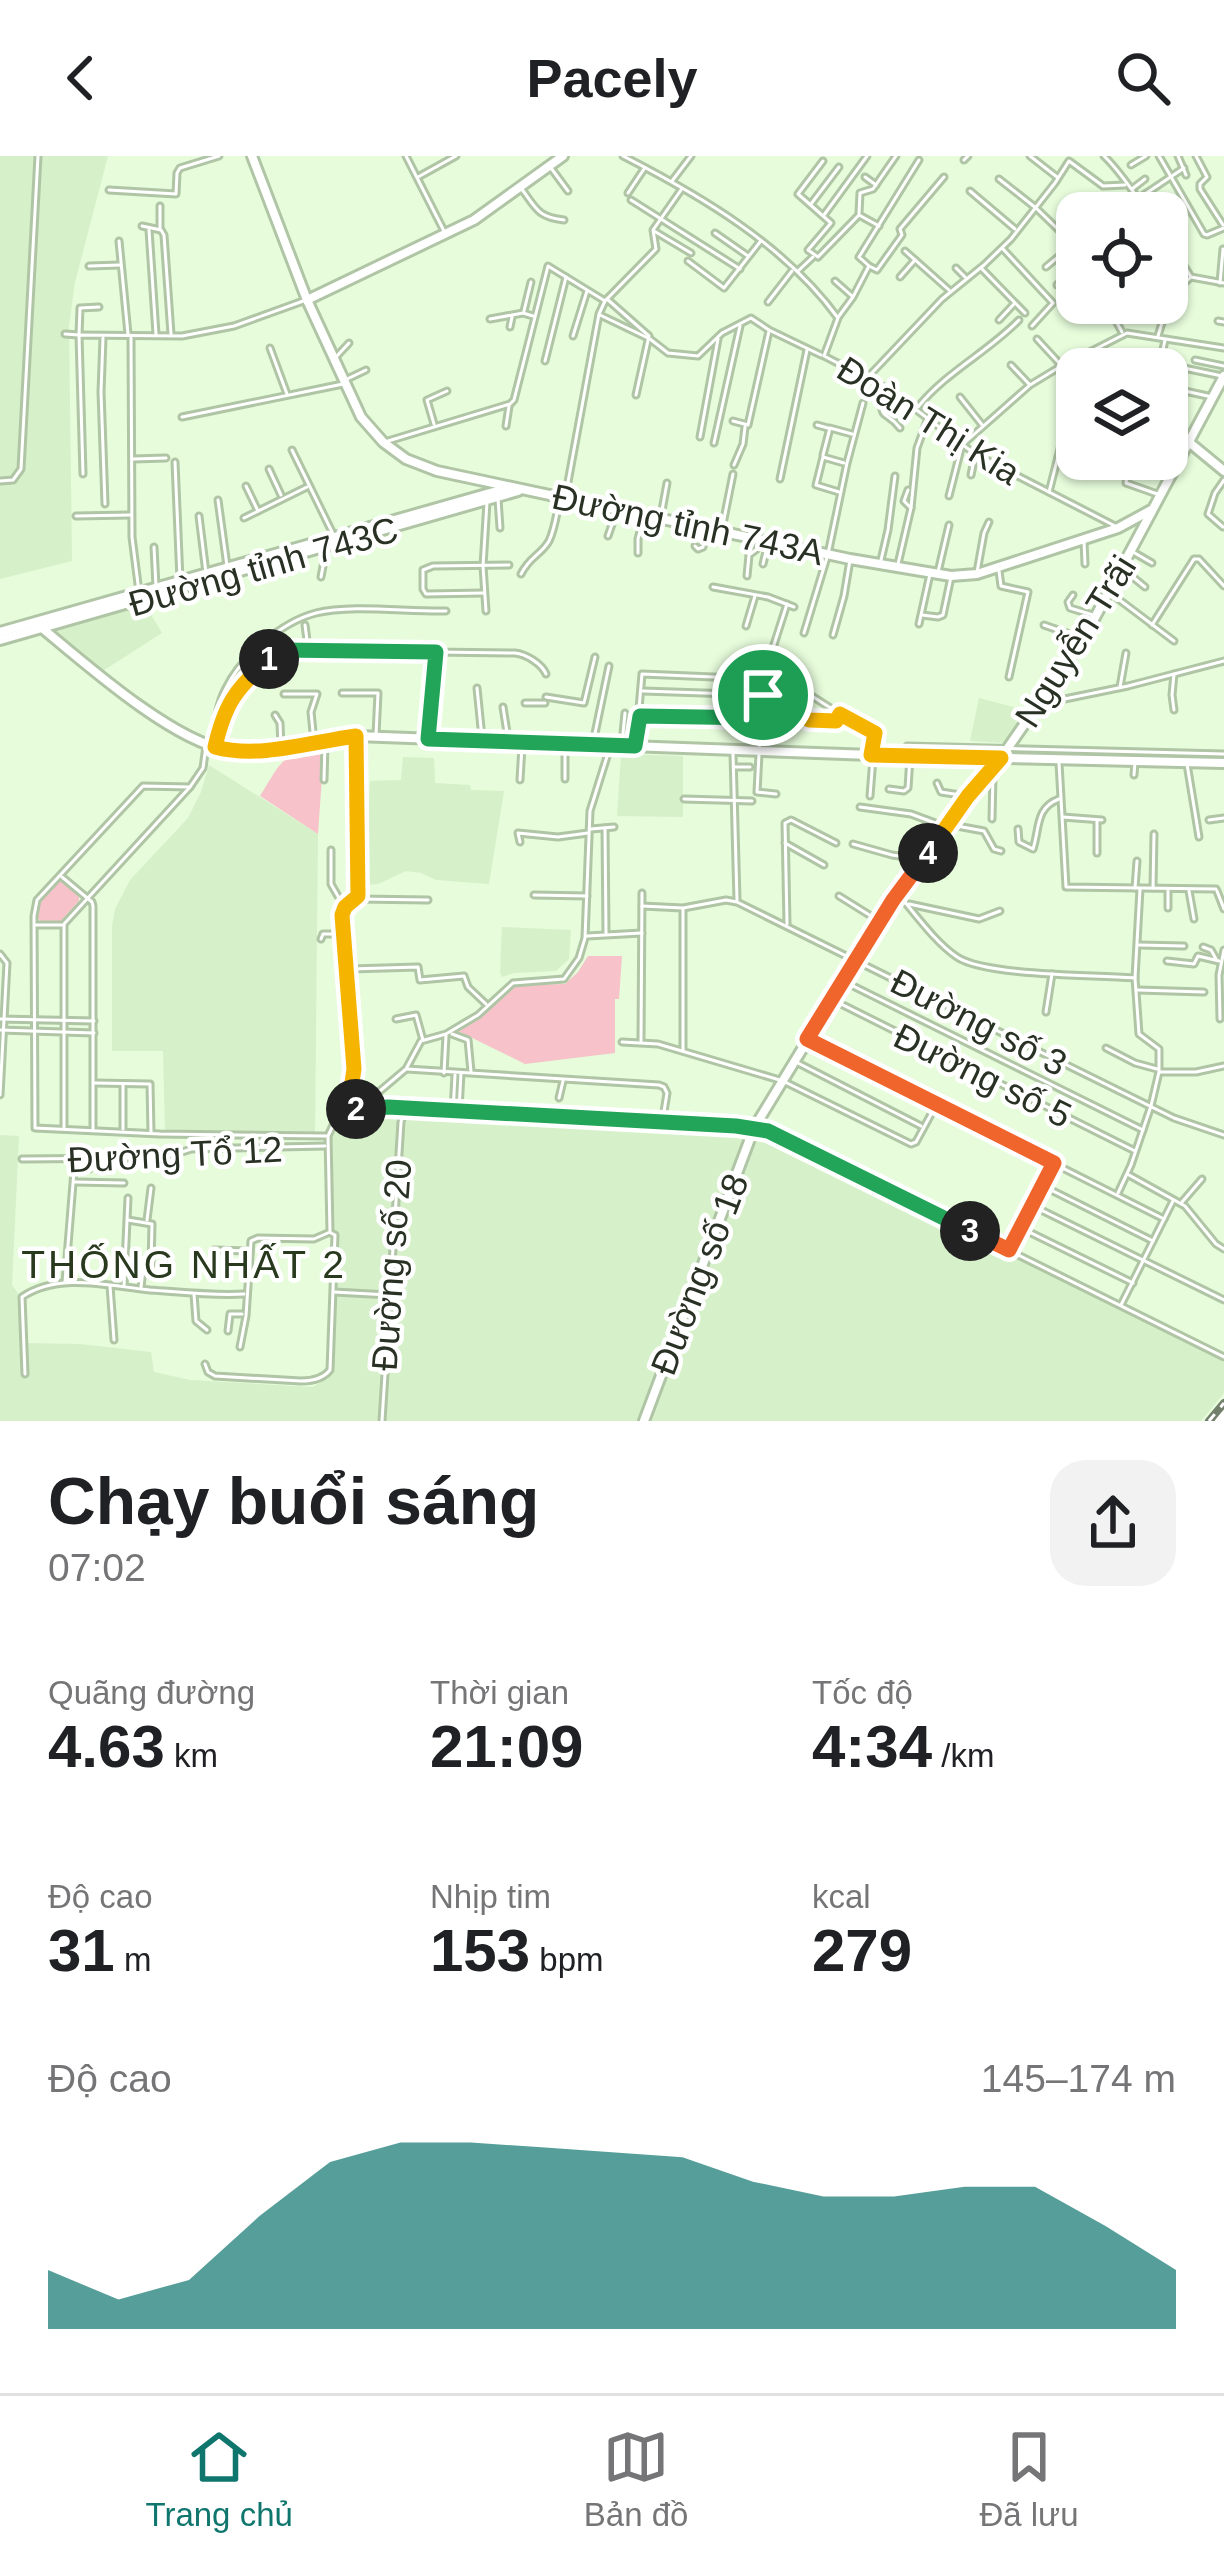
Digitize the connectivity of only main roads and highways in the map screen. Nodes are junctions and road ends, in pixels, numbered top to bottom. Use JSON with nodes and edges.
{"nodes":[{"id":1,"x":252,"y":156,"type":"edge"},
{"id":2,"x":563,"y":156,"type":"edge"},
{"id":3,"x":307,"y":300,"type":"junction"},
{"id":4,"x":1224,"y":376,"type":"edge"},
{"id":5,"x":1218,"y":395,"type":"edge"},
{"id":6,"x":1191,"y":442,"type":"junction"},
{"id":7,"x":1224,"y":475,"type":"edge"},
{"id":8,"x":525,"y":489,"type":"junction"},
{"id":9,"x":498,"y":492,"type":"junction"},
{"id":10,"x":1153,"y":509,"type":"junction"},
{"id":11,"x":39,"y":626,"type":"junction"},
{"id":12,"x":0,"y":636,"type":"edge"},
{"id":13,"x":1001,"y":758,"type":"junction"},
{"id":14,"x":1224,"y":758,"type":"edge"},
{"id":15,"x":754,"y":1129,"type":"joint"},
{"id":16,"x":644,"y":1421,"type":"edge"}],
"edges":[{"from":1,"to":3,"type":"main road","name":"Đường tỉnh 743A"},
{"from":2,"to":3,"type":"main road"},
{"from":3,"to":9,"type":"main road","name":"Đường tỉnh 743A"},
{"from":4,"to":5,"type":"main road","name":"Đường tỉnh 743A"},
{"from":5,"to":6,"type":"main road","name":"Đường tỉnh 743A"},
{"from":6,"to":7,"type":"main road"},
{"from":6,"to":10,"type":"main road","name":"Đường tỉnh 743A"},
{"from":8,"to":9,"type":"main road","name":"Đường tỉnh 743C"},
{"from":8,"to":9,"type":"main road","name":"Đường tỉnh 743A"},
{"from":8,"to":10,"type":"main road","name":"Đường tỉnh 743A"},
{"from":9,"to":11,"type":"main road","name":"Đường tỉnh 743C"},
{"from":9,"to":11,"type":"main road","name":"Đường tỉnh 743C"},
{"from":10,"to":13,"type":"main road","name":"Nguyễn Trãi"},
{"from":11,"to":12,"type":"main road","name":"Đường tỉnh 743C"},
{"from":11,"to":13,"type":"main road"},
{"from":13,"to":14,"type":"main road"},
{"from":13,"to":15,"type":"main road","name":"Nguyễn Trãi"},
{"from":15,"to":16,"type":"main road","name":"Đường số 18"}]}
